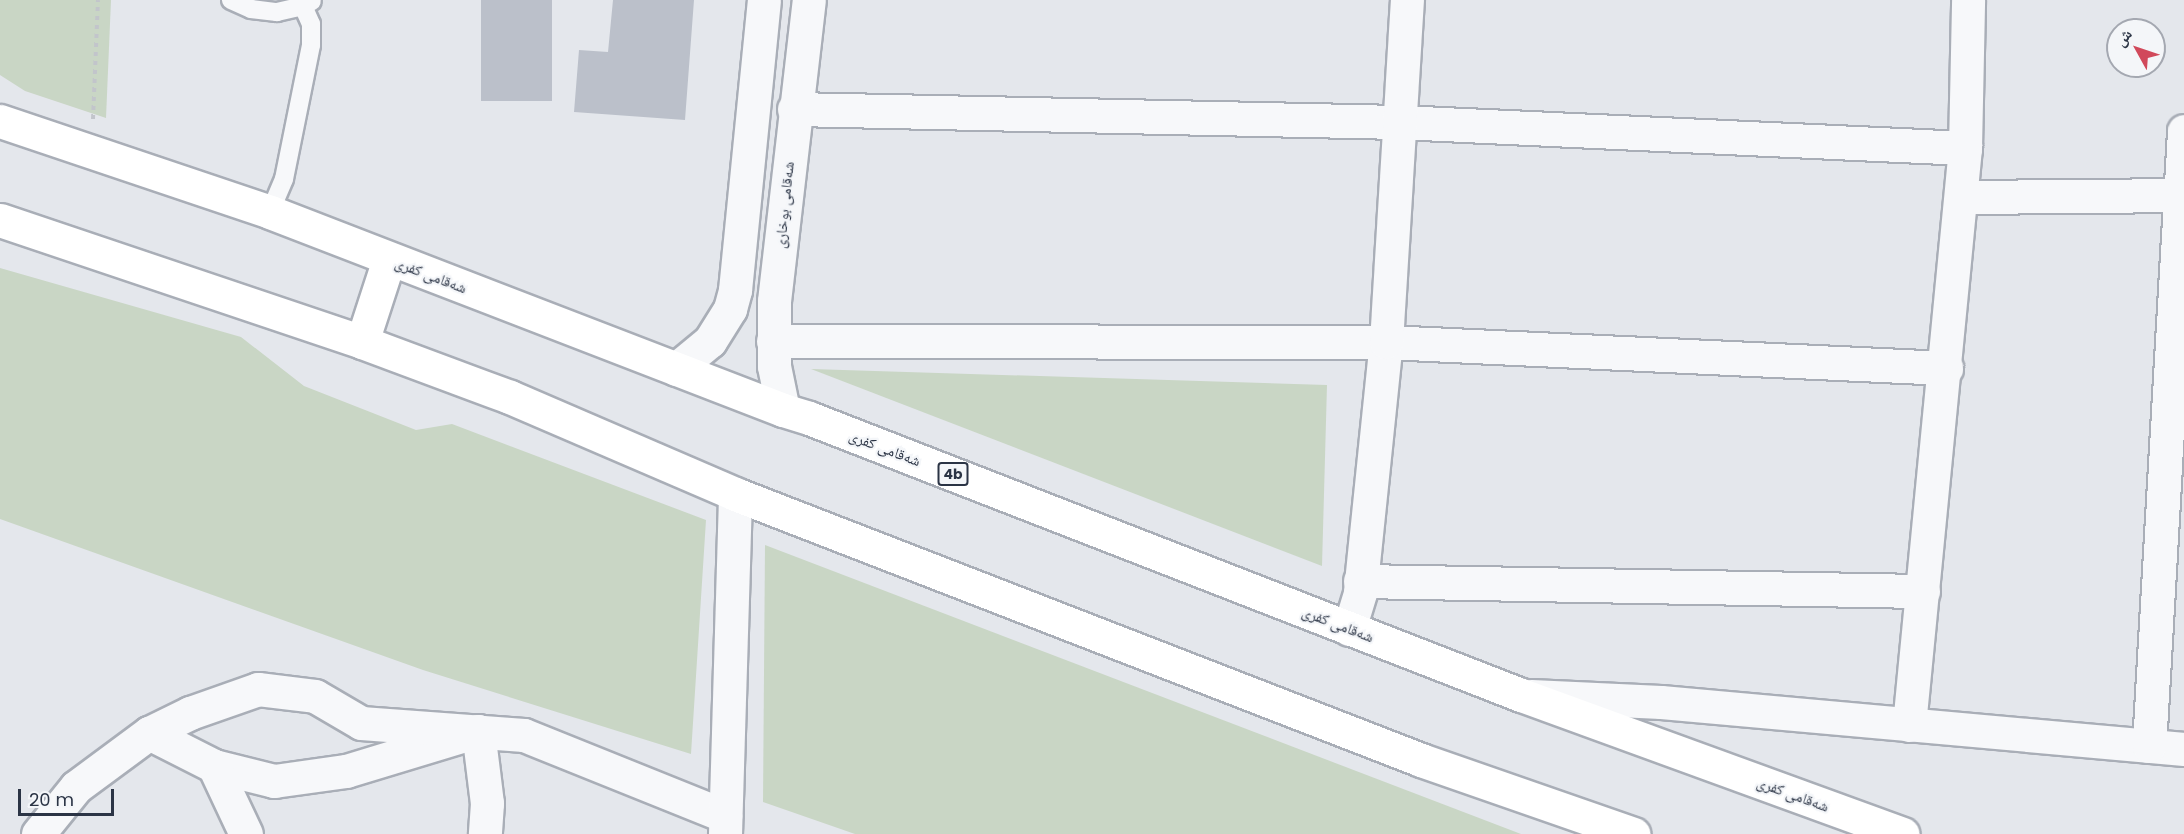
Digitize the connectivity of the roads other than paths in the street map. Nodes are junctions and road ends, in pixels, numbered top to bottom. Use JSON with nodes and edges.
{"nodes":[{"id":1,"x":231,"y":0,"type":"edge"},
{"id":2,"x":764,"y":0,"type":"edge"},
{"id":3,"x":809,"y":0,"type":"edge"},
{"id":4,"x":1407,"y":0,"type":"edge"},
{"id":5,"x":1968,"y":0,"type":"edge"},
{"id":6,"x":308,"y":3,"type":"edge"},
{"id":7,"x":794,"y":109,"type":"junction"},
{"id":8,"x":0,"y":121,"type":"edge"},
{"id":9,"x":1400,"y":122,"type":"junction"},
{"id":10,"x":2184,"y":131,"type":"edge"},
{"id":11,"x":1965,"y":148,"type":"junction"},
{"id":12,"x":2182,"y":195,"type":"edge"},
{"id":13,"x":1961,"y":197,"type":"junction"},
{"id":14,"x":270,"y":212,"type":"junction"},
{"id":15,"x":0,"y":220,"type":"edge"},
{"id":16,"x":389,"y":259,"type":"junction"},
{"id":17,"x":735,"y":290,"type":"junction"},
{"id":18,"x":774,"y":301,"type":"junction"},
{"id":19,"x":362,"y":342,"type":"junction"},
{"id":20,"x":773,"y":342,"type":"junction"},
{"id":21,"x":1386,"y":342,"type":"junction"},
{"id":22,"x":1946,"y":368,"type":"junction"},
{"id":23,"x":676,"y":369,"type":"junction"},
{"id":24,"x":783,"y":410,"type":"junction"},
{"id":25,"x":735,"y":494,"type":"junction"},
{"id":26,"x":1360,"y":581,"type":"junction"},
{"id":27,"x":1923,"y":591,"type":"junction"},
{"id":28,"x":1349,"y":629,"type":"junction"},
{"id":29,"x":1521,"y":695,"type":"junction"},
{"id":30,"x":1909,"y":724,"type":"junction"},
{"id":31,"x":478,"y":731,"type":"junction"},
{"id":32,"x":149,"y":734,"type":"junction"},
{"id":33,"x":2149,"y":746,"type":"junction"},
{"id":34,"x":2184,"y":749,"type":"edge"},
{"id":35,"x":214,"y":766,"type":"junction"},
{"id":36,"x":725,"y":825,"type":"edge"},
{"id":37,"x":38,"y":834,"type":"edge"},
{"id":38,"x":246,"y":834,"type":"edge"},
{"id":39,"x":485,"y":834,"type":"edge"},
{"id":40,"x":1633,"y":834,"type":"edge"},
{"id":41,"x":1902,"y":834,"type":"edge"}],
"edges":[{"from":1,"to":6,"type":"lane"},
{"from":2,"to":17,"type":"street"},
{"from":3,"to":7,"type":"street","name":"شەقامی بوخاری"},
{"from":4,"to":9,"type":"street"},
{"from":5,"to":11,"type":"street"},
{"from":6,"to":14,"type":"lane"},
{"from":7,"to":9,"type":"street"},
{"from":7,"to":18,"type":"street","name":"شەقامی بوخاری"},
{"from":8,"to":14,"type":"highway","name":"شەقامی کفری","number":"4b"},
{"from":9,"to":11,"type":"street"},
{"from":9,"to":21,"type":"street"},
{"from":10,"to":12,"type":"street"},
{"from":11,"to":13,"type":"street"},
{"from":12,"to":13,"type":"street"},
{"from":12,"to":33,"type":"street"},
{"from":13,"to":22,"type":"street"},
{"from":14,"to":16,"type":"highway","name":"شەقامی کفری","number":"4b"},
{"from":15,"to":19,"type":"highway"},
{"from":16,"to":19,"type":"highway"},
{"from":16,"to":23,"type":"highway","name":"شەقامی کفری","number":"4b"},
{"from":17,"to":18,"type":"street"},
{"from":17,"to":23,"type":"street"},
{"from":18,"to":20,"type":"street","name":"شەقامی بوخاری"},
{"from":19,"to":25,"type":"highway"},
{"from":20,"to":21,"type":"street"},
{"from":20,"to":24,"type":"street","name":"شەقامی بوخاری"},
{"from":21,"to":22,"type":"street"},
{"from":21,"to":26,"type":"street"},
{"from":22,"to":27,"type":"street"},
{"from":23,"to":24,"type":"highway","name":"شەقامی کفری","number":"4b"},
{"from":24,"to":28,"type":"highway","name":"شەقامی کفری","number":"4b"},
{"from":25,"to":36,"type":"street"},
{"from":25,"to":40,"type":"highway"},
{"from":26,"to":27,"type":"street"},
{"from":26,"to":28,"type":"street"},
{"from":27,"to":30,"type":"street"},
{"from":28,"to":29,"type":"highway","name":"شەقامی کفری","number":"4b"},
{"from":29,"to":30,"type":"street"},
{"from":29,"to":41,"type":"highway","name":"شەقامی کفری","number":"4b"},
{"from":30,"to":33,"type":"street"},
{"from":31,"to":32,"type":"street"},
{"from":31,"to":35,"type":"street"},
{"from":31,"to":36,"type":"street"},
{"from":31,"to":39,"type":"street"},
{"from":32,"to":35,"type":"street"},
{"from":32,"to":37,"type":"street"},
{"from":33,"to":34,"type":"street"},
{"from":35,"to":38,"type":"street"}]}
